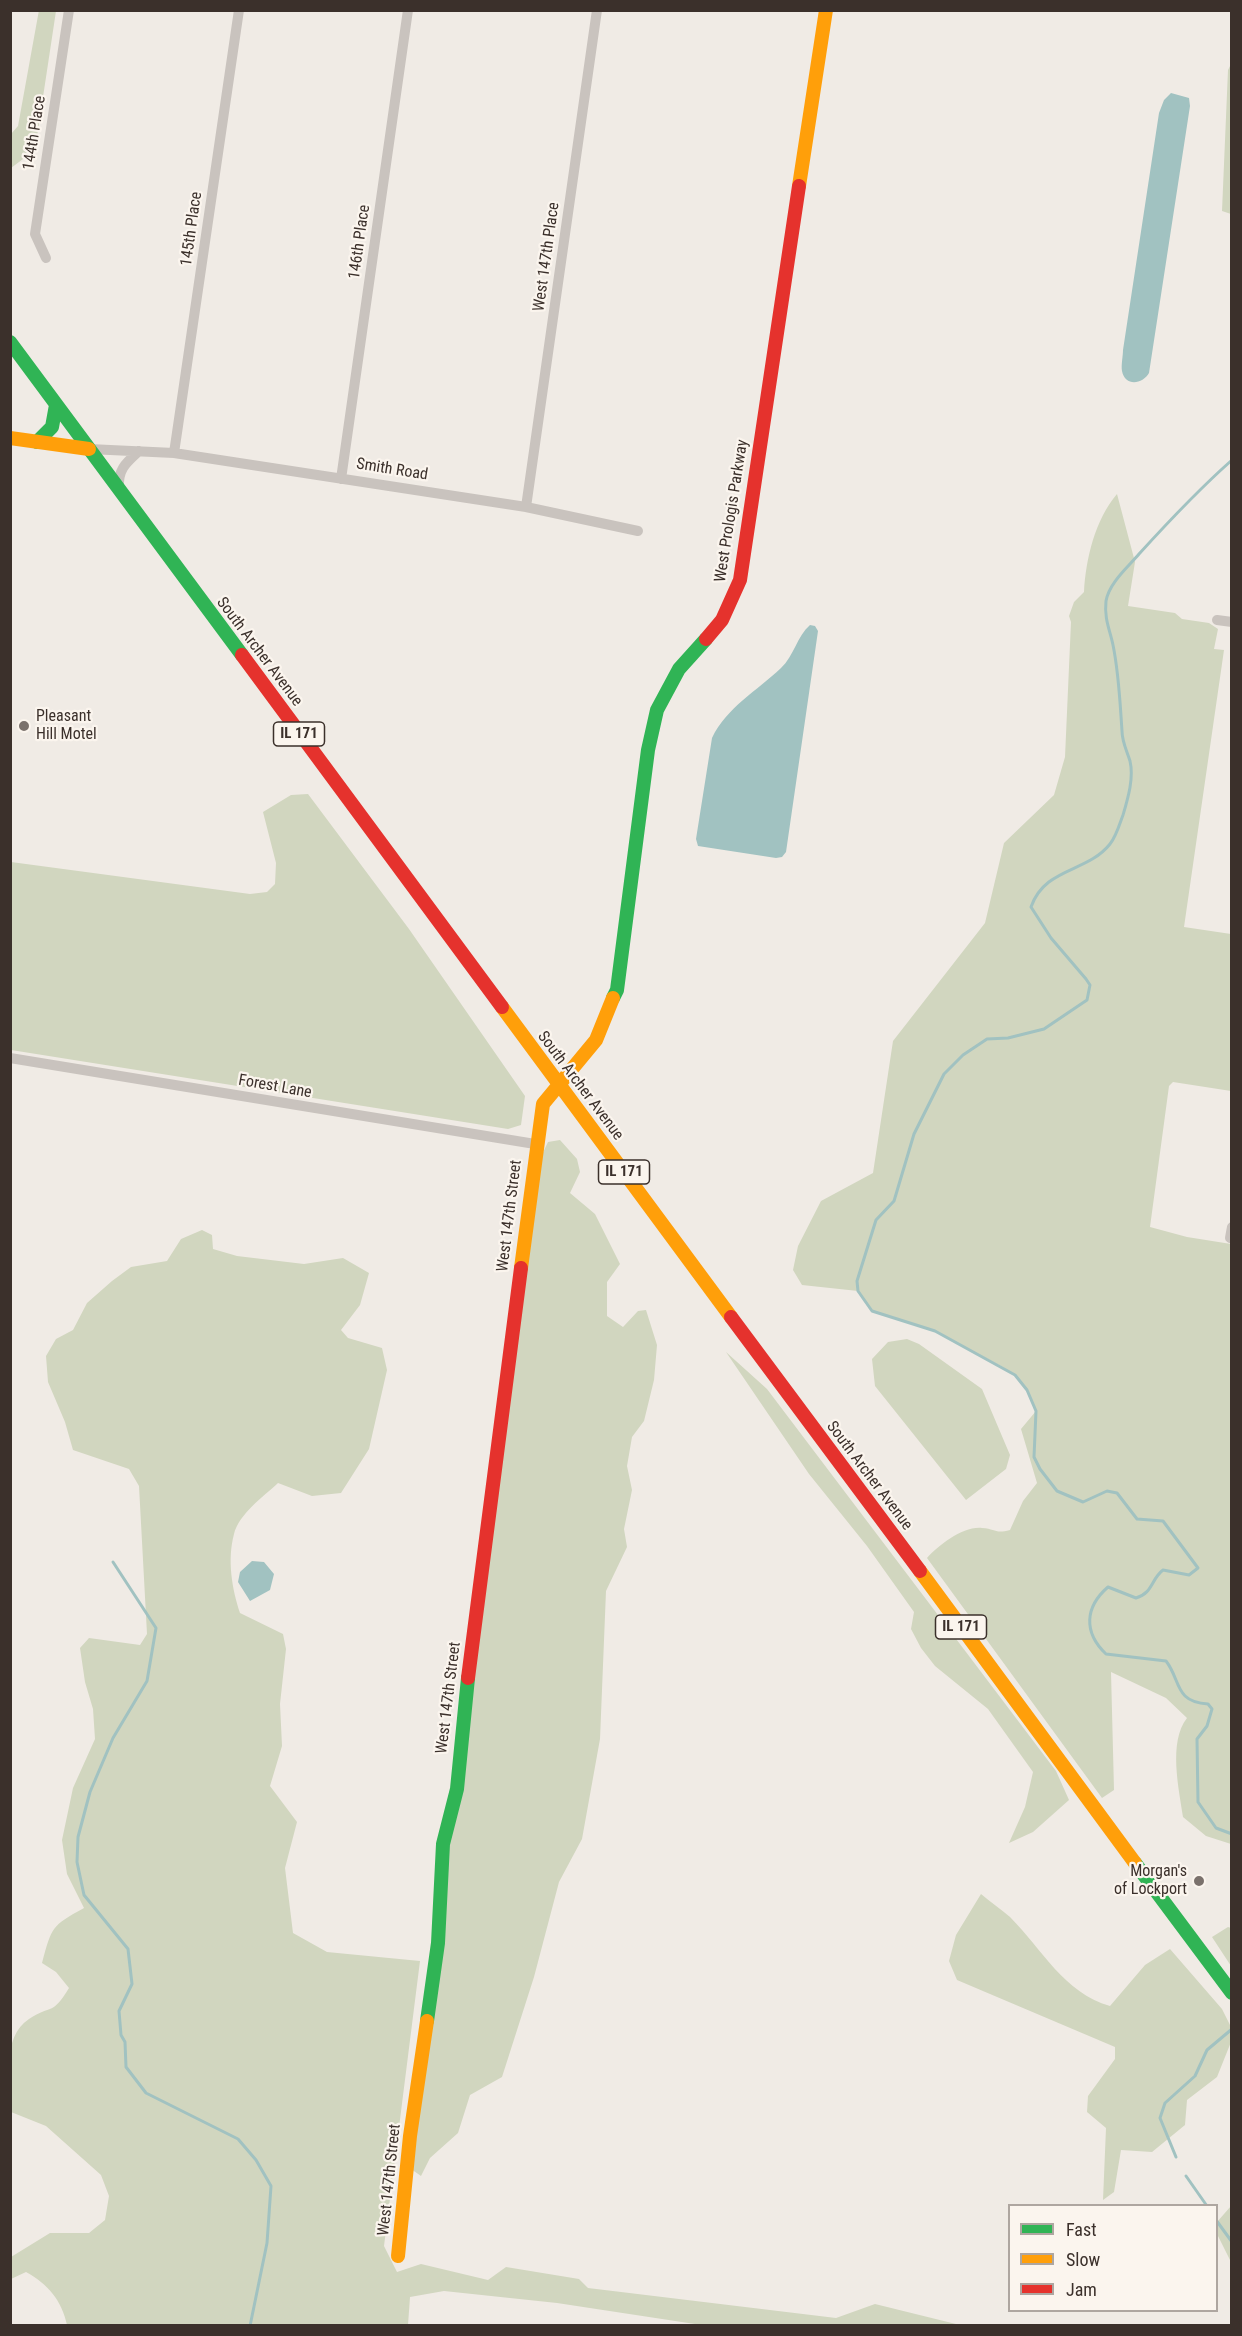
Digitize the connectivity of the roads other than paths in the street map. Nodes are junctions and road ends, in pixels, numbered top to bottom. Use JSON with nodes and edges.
{"nodes":[{"id":1,"x":69,"y":10,"type":"edge"},
{"id":2,"x":239,"y":10,"type":"edge"},
{"id":3,"x":408,"y":10,"type":"edge"},
{"id":4,"x":597,"y":10,"type":"edge"},
{"id":5,"x":826,"y":10,"type":"edge"},
{"id":6,"x":46,"y":258,"type":"dead end"},
{"id":7,"x":10,"y":342,"type":"edge"},
{"id":8,"x":56,"y":405,"type":"junction"},
{"id":9,"x":10,"y":438,"type":"edge"},
{"id":10,"x":37,"y":442,"type":"junction"},
{"id":11,"x":89,"y":449,"type":"junction"},
{"id":12,"x":139,"y":451,"type":"junction"},
{"id":13,"x":174,"y":453,"type":"junction"},
{"id":14,"x":341,"y":479,"type":"junction"},
{"id":15,"x":119,"y":491,"type":"junction"},
{"id":16,"x":526,"y":507,"type":"junction"},
{"id":17,"x":638,"y":531,"type":"dead end"},
{"id":18,"x":1217,"y":620,"type":"dead end"},
{"id":19,"x":1232,"y":622,"type":"edge"},
{"id":20,"x":10,"y":1059,"type":"edge"},
{"id":21,"x":558,"y":1083,"type":"junction"},
{"id":22,"x":536,"y":1144,"type":"junction"},
{"id":23,"x":1232,"y":1993,"type":"edge"},
{"id":24,"x":398,"y":2256,"type":"dead end"}],
"edges":[{"from":1,"to":6,"type":"street","name":"144th Place"},
{"from":2,"to":13,"type":"street","name":"145th Place"},
{"from":3,"to":14,"type":"street","name":"146th Place"},
{"from":4,"to":16,"type":"street","name":"West 147th Place"},
{"from":5,"to":21,"type":"street","name":"West Prologis Parkway"},
{"from":7,"to":8,"type":"street","name":"South Archer Avenue","number":"IL 171"},
{"from":8,"to":10,"type":"street"},
{"from":8,"to":11,"type":"street","name":"South Archer Avenue","number":"IL 171"},
{"from":9,"to":10,"type":"street","name":"Smith Road"},
{"from":10,"to":11,"type":"street","name":"Smith Road"},
{"from":11,"to":12,"type":"street","name":"Smith Road"},
{"from":11,"to":15,"type":"street","name":"South Archer Avenue","number":"IL 171"},
{"from":12,"to":13,"type":"street","name":"Smith Road"},
{"from":12,"to":15,"type":"street"},
{"from":13,"to":14,"type":"street","name":"Smith Road"},
{"from":14,"to":16,"type":"street","name":"Smith Road"},
{"from":15,"to":21,"type":"street","name":"South Archer Avenue","number":"IL 171"},
{"from":16,"to":17,"type":"street","name":"Smith Road"},
{"from":18,"to":19,"type":"street"},
{"from":20,"to":22,"type":"street","name":"Forest Lane"},
{"from":21,"to":22,"type":"street","name":"West Prologis Parkway"},
{"from":21,"to":23,"type":"street","name":"South Archer Avenue","number":"IL 171"},
{"from":22,"to":24,"type":"street","name":"West 147th Street"}]}
